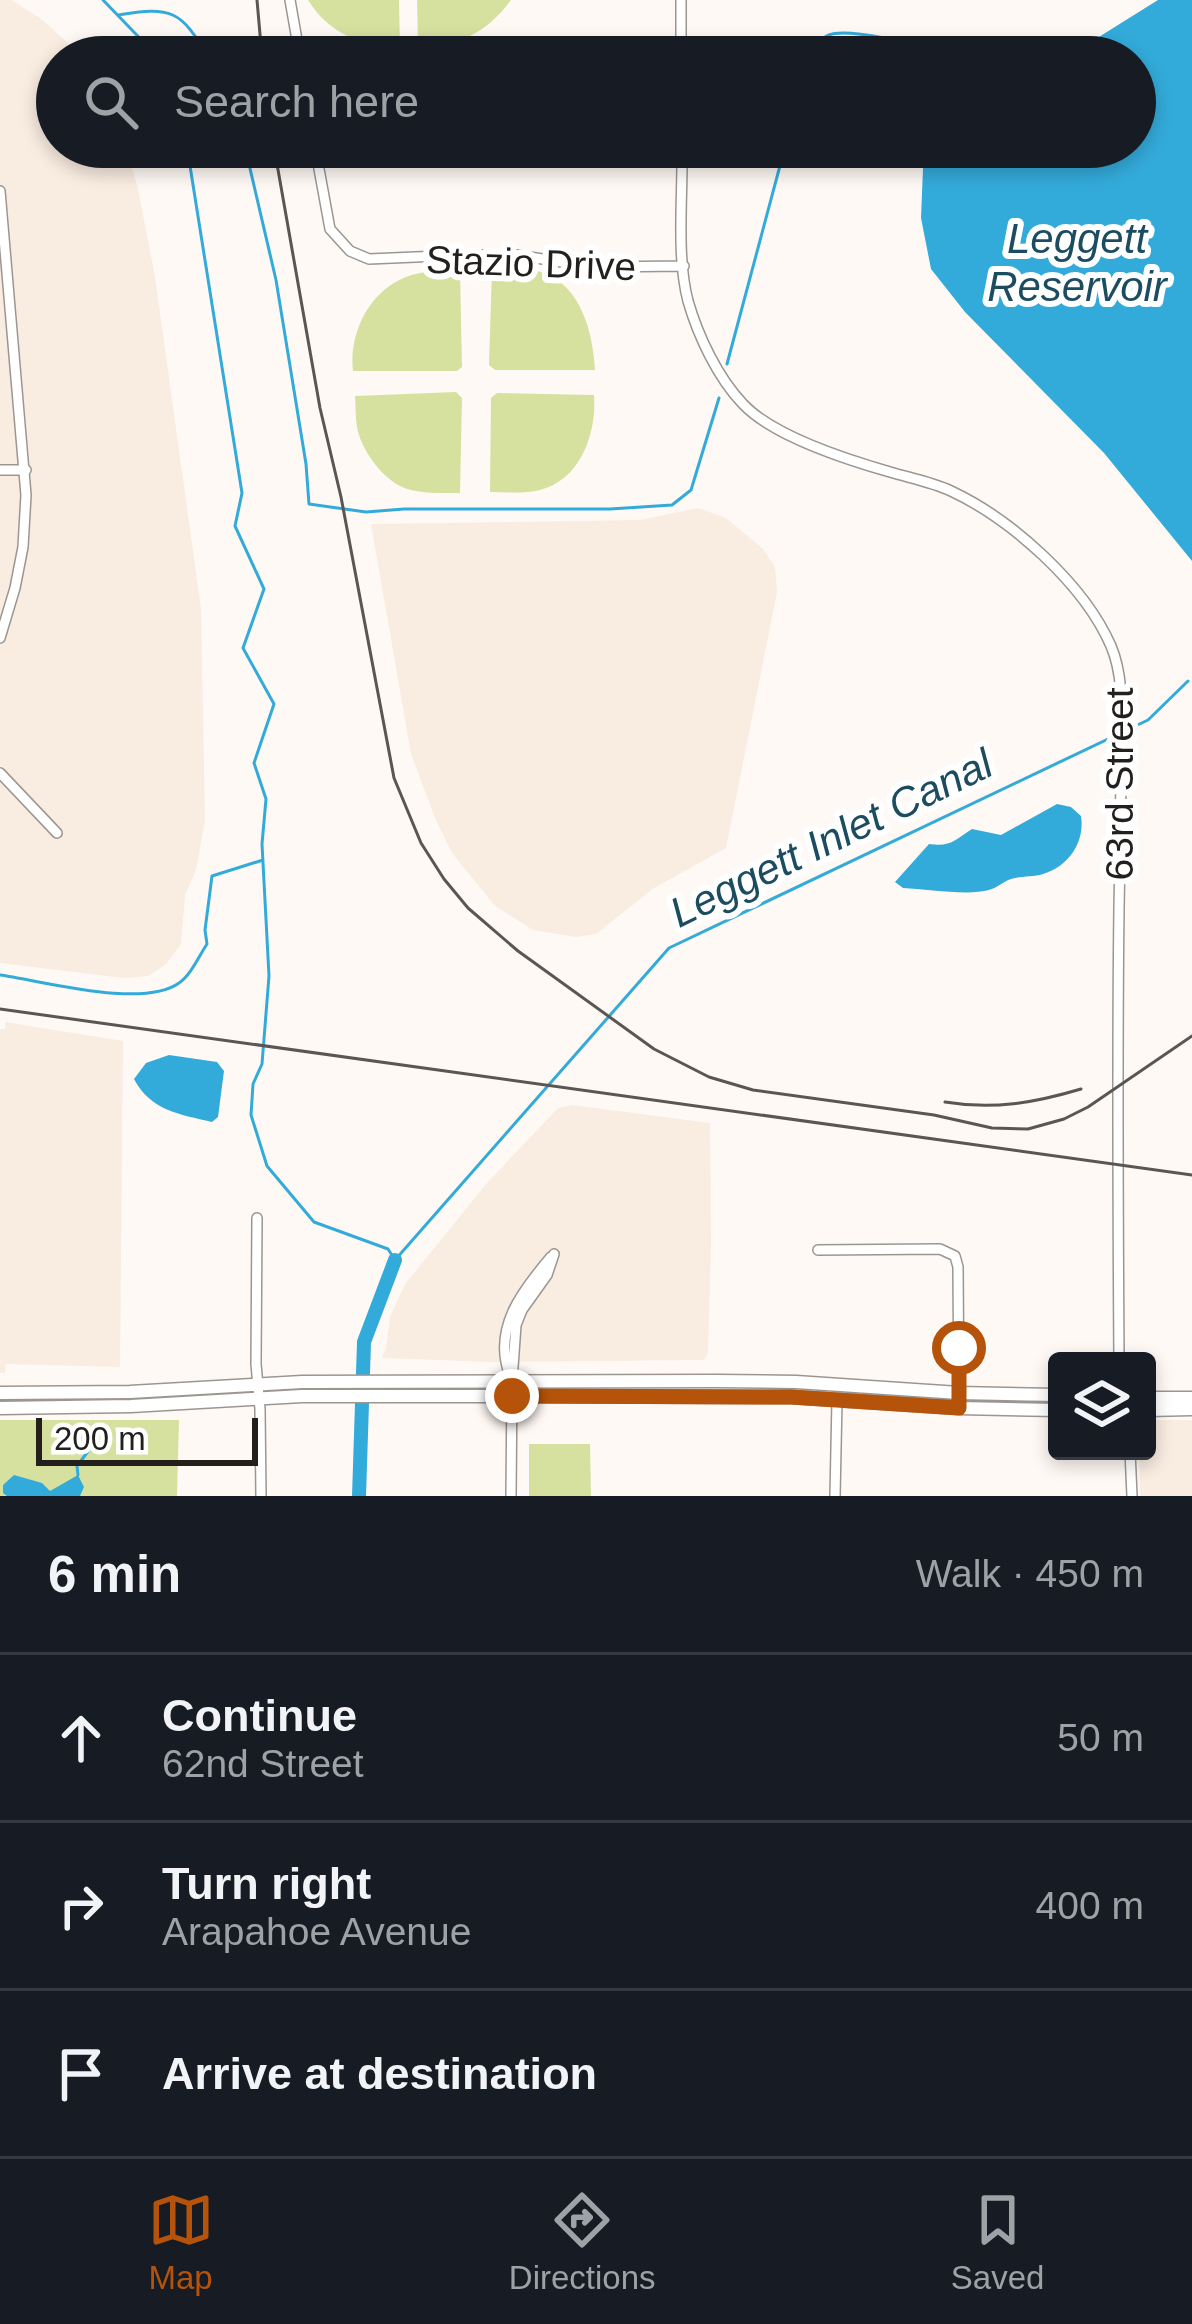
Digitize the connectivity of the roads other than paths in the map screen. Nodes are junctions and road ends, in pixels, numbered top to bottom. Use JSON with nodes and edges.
{"nodes":[{"id":1,"x":290,"y":0,"type":"edge"},
{"id":2,"x":680,"y":0,"type":"edge"},
{"id":3,"x":296,"y":36,"type":"edge"},
{"id":4,"x":681,"y":36,"type":"edge"},
{"id":5,"x":319,"y":168,"type":"edge"},
{"id":6,"x":682,"y":168,"type":"edge"},
{"id":7,"x":0,"y":191,"type":"edge"},
{"id":8,"x":684,"y":266,"type":"junction"},
{"id":9,"x":0,"y":470,"type":"edge"},
{"id":10,"x":26,"y":470,"type":"junction"},
{"id":11,"x":0,"y":638,"type":"edge"},
{"id":12,"x":0,"y":773,"type":"edge"},
{"id":13,"x":57,"y":833,"type":"dead end"},
{"id":14,"x":257,"y":1218,"type":"dead end"},
{"id":15,"x":818,"y":1250,"type":"dead end"},
{"id":16,"x":1119,"y":1352,"type":"edge"},
{"id":17,"x":512,"y":1381,"type":"junction"},
{"id":18,"x":258,"y":1390,"type":"junction"},
{"id":19,"x":0,"y":1393,"type":"edge"},
{"id":20,"x":512,"y":1396,"type":"junction"},
{"id":21,"x":1048,"y":1396,"type":"edge"},
{"id":22,"x":1156,"y":1398,"type":"edge"},
{"id":23,"x":1192,"y":1398,"type":"edge"},
{"id":24,"x":837,"y":1400,"type":"junction"},
{"id":25,"x":959,"y":1401,"type":"junction"},
{"id":26,"x":0,"y":1408,"type":"edge"},
{"id":27,"x":1048,"y":1409,"type":"edge"},
{"id":28,"x":1192,"y":1409,"type":"edge"},
{"id":29,"x":1156,"y":1410,"type":"edge"},
{"id":30,"x":1130,"y":1460,"type":"edge"},
{"id":31,"x":261,"y":1496,"type":"edge"},
{"id":32,"x":512,"y":1496,"type":"edge"},
{"id":33,"x":835,"y":1496,"type":"edge"},
{"id":34,"x":1132,"y":1496,"type":"edge"}],
"edges":[{"from":1,"to":3,"type":"street"},
{"from":2,"to":4,"type":"street"},
{"from":5,"to":8,"type":"street","name":"Stazio Drive"},
{"from":6,"to":8,"type":"street","name":"63rd Street"},
{"from":7,"to":10,"type":"street"},
{"from":8,"to":16,"type":"street","name":"63rd Street"},
{"from":9,"to":10,"type":"street"},
{"from":10,"to":11,"type":"street"},
{"from":12,"to":13,"type":"street"},
{"from":14,"to":18,"type":"street"},
{"from":15,"to":25,"type":"street"},
{"from":17,"to":17,"type":"street"},
{"from":17,"to":18,"type":"main road"},
{"from":17,"to":20,"type":"street"},
{"from":17,"to":25,"type":"main road"},
{"from":18,"to":19,"type":"main road"},
{"from":18,"to":20,"type":"main road"},
{"from":18,"to":26,"type":"main road"},
{"from":18,"to":31,"type":"street"},
{"from":20,"to":24,"type":"main road"},
{"from":20,"to":32,"type":"street"},
{"from":21,"to":25,"type":"main road"},
{"from":22,"to":23,"type":"main road"},
{"from":24,"to":25,"type":"main road"},
{"from":24,"to":33,"type":"street"},
{"from":25,"to":27,"type":"main road"},
{"from":28,"to":29,"type":"main road"},
{"from":30,"to":34,"type":"street"}]}
